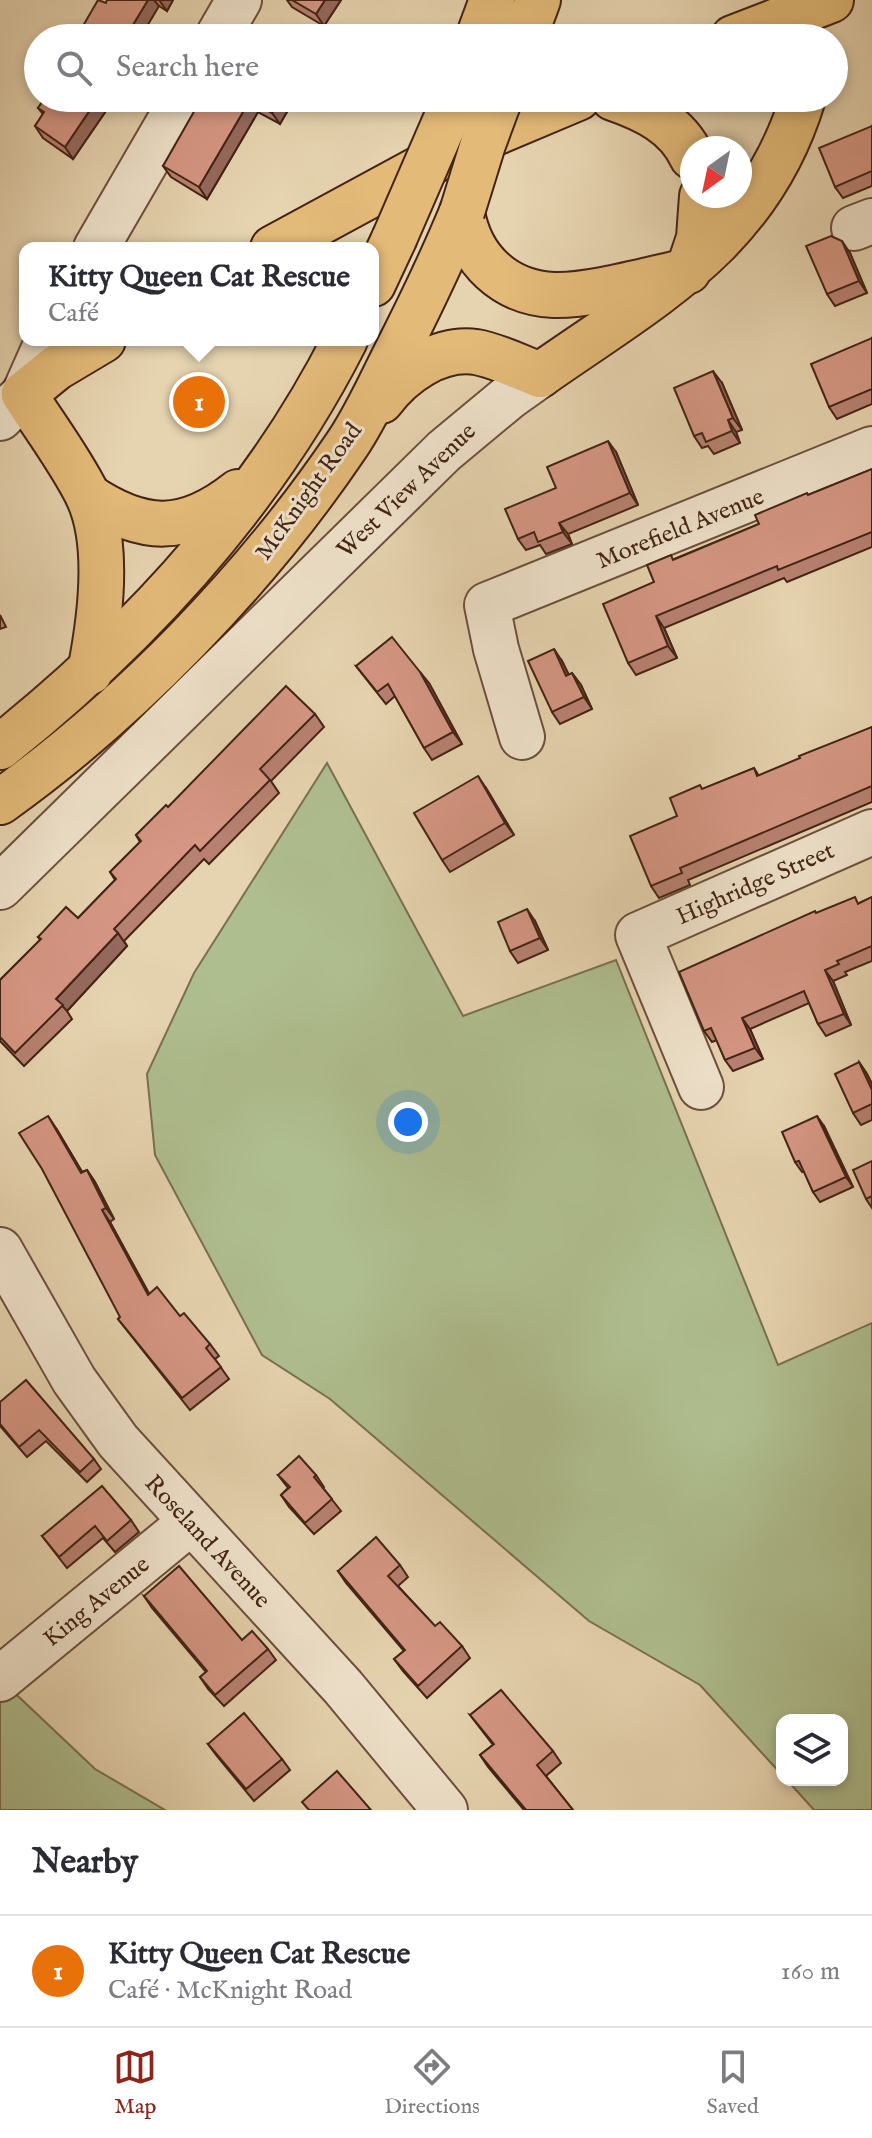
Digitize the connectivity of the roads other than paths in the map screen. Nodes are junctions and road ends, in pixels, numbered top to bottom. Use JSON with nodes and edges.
{"nodes":[{"id":1,"x":239,"y":0,"type":"edge"},
{"id":2,"x":492,"y":0,"type":"edge"},
{"id":3,"x":538,"y":0,"type":"edge"},
{"id":4,"x":825,"y":13,"type":"edge"},
{"id":5,"x":225,"y":24,"type":"edge"},
{"id":6,"x":483,"y":24,"type":"edge"},
{"id":7,"x":529,"y":24,"type":"edge"},
{"id":8,"x":785,"y":24,"type":"edge"},
{"id":9,"x":175,"y":112,"type":"edge"},
{"id":10,"x":449,"y":112,"type":"edge"},
{"id":11,"x":495,"y":112,"type":"edge"},
{"id":12,"x":545,"y":112,"type":"edge"},
{"id":13,"x":646,"y":112,"type":"edge"},
{"id":14,"x":798,"y":112,"type":"edge"},
{"id":15,"x":680,"y":139,"type":"edge"},
{"id":16,"x":701,"y":208,"type":"edge"},
{"id":17,"x":462,"y":212,"type":"junction"},
{"id":18,"x":99,"y":242,"type":"edge"},
{"id":19,"x":284,"y":242,"type":"edge"},
{"id":20,"x":379,"y":271,"type":"edge"},
{"id":21,"x":688,"y":271,"type":"junction"},
{"id":22,"x":44,"y":346,"type":"edge"},
{"id":23,"x":93,"y":346,"type":"edge"},
{"id":24,"x":342,"y":346,"type":"edge"},
{"id":25,"x":540,"y":375,"type":"junction"},
{"id":26,"x":8,"y":403,"type":"edge"},
{"id":27,"x":347,"y":444,"type":"junction"},
{"id":28,"x":872,"y":449,"type":"edge"},
{"id":29,"x":264,"y":472,"type":"junction"},
{"id":30,"x":88,"y":496,"type":"junction"},
{"id":31,"x":90,"y":672,"type":"junction"},
{"id":32,"x":522,"y":737,"type":"dead end"},
{"id":33,"x":0,"y":747,"type":"edge"},
{"id":34,"x":0,"y":802,"type":"edge"},
{"id":35,"x":872,"y":832,"type":"edge"},
{"id":36,"x":0,"y":887,"type":"edge"},
{"id":37,"x":701,"y":1087,"type":"dead end"},
{"id":38,"x":0,"y":1250,"type":"edge"},
{"id":39,"x":191,"y":1522,"type":"junction"},
{"id":40,"x":0,"y":1679,"type":"edge"},
{"id":41,"x":445,"y":1810,"type":"edge"}],
"edges":[{"from":1,"to":5,"type":"street"},
{"from":2,"to":6,"type":"main road"},
{"from":3,"to":7,"type":"main road"},
{"from":4,"to":8,"type":"main road"},
{"from":9,"to":18,"type":"street"},
{"from":10,"to":20,"type":"main road","bridge":true},
{"from":11,"to":17,"type":"main road","name":"McKnight Road","bridge":true},
{"from":12,"to":19,"type":"main road"},
{"from":13,"to":15,"type":"main road"},
{"from":14,"to":21,"type":"main road","name":"West View Avenue"},
{"from":16,"to":21,"type":"main road"},
{"from":17,"to":21,"type":"main road"},
{"from":17,"to":27,"type":"main road","name":"McKnight Road"},
{"from":21,"to":25,"type":"main road","name":"West View Avenue"},
{"from":22,"to":26,"type":"street"},
{"from":23,"to":26,"type":"main road"},
{"from":24,"to":29,"type":"main road","name":"McKnight Road"},
{"from":25,"to":27,"type":"main road"},
{"from":25,"to":36,"type":"street","name":"West View Avenue"},
{"from":26,"to":30,"type":"main road"},
{"from":27,"to":34,"type":"main road","name":"McKnight Road"},
{"from":28,"to":32,"type":"street","name":"Morefield Avenue"},
{"from":29,"to":30,"type":"main road"},
{"from":29,"to":31,"type":"main road","name":"McKnight Road"},
{"from":30,"to":31,"type":"main road"},
{"from":31,"to":33,"type":"main road","name":"McKnight Road"},
{"from":35,"to":37,"type":"street","name":"Highridge Street"},
{"from":38,"to":39,"type":"street","name":"Roseland Avenue"},
{"from":39,"to":40,"type":"street","name":"King Avenue"},
{"from":39,"to":41,"type":"street","name":"Roseland Avenue"}]}
